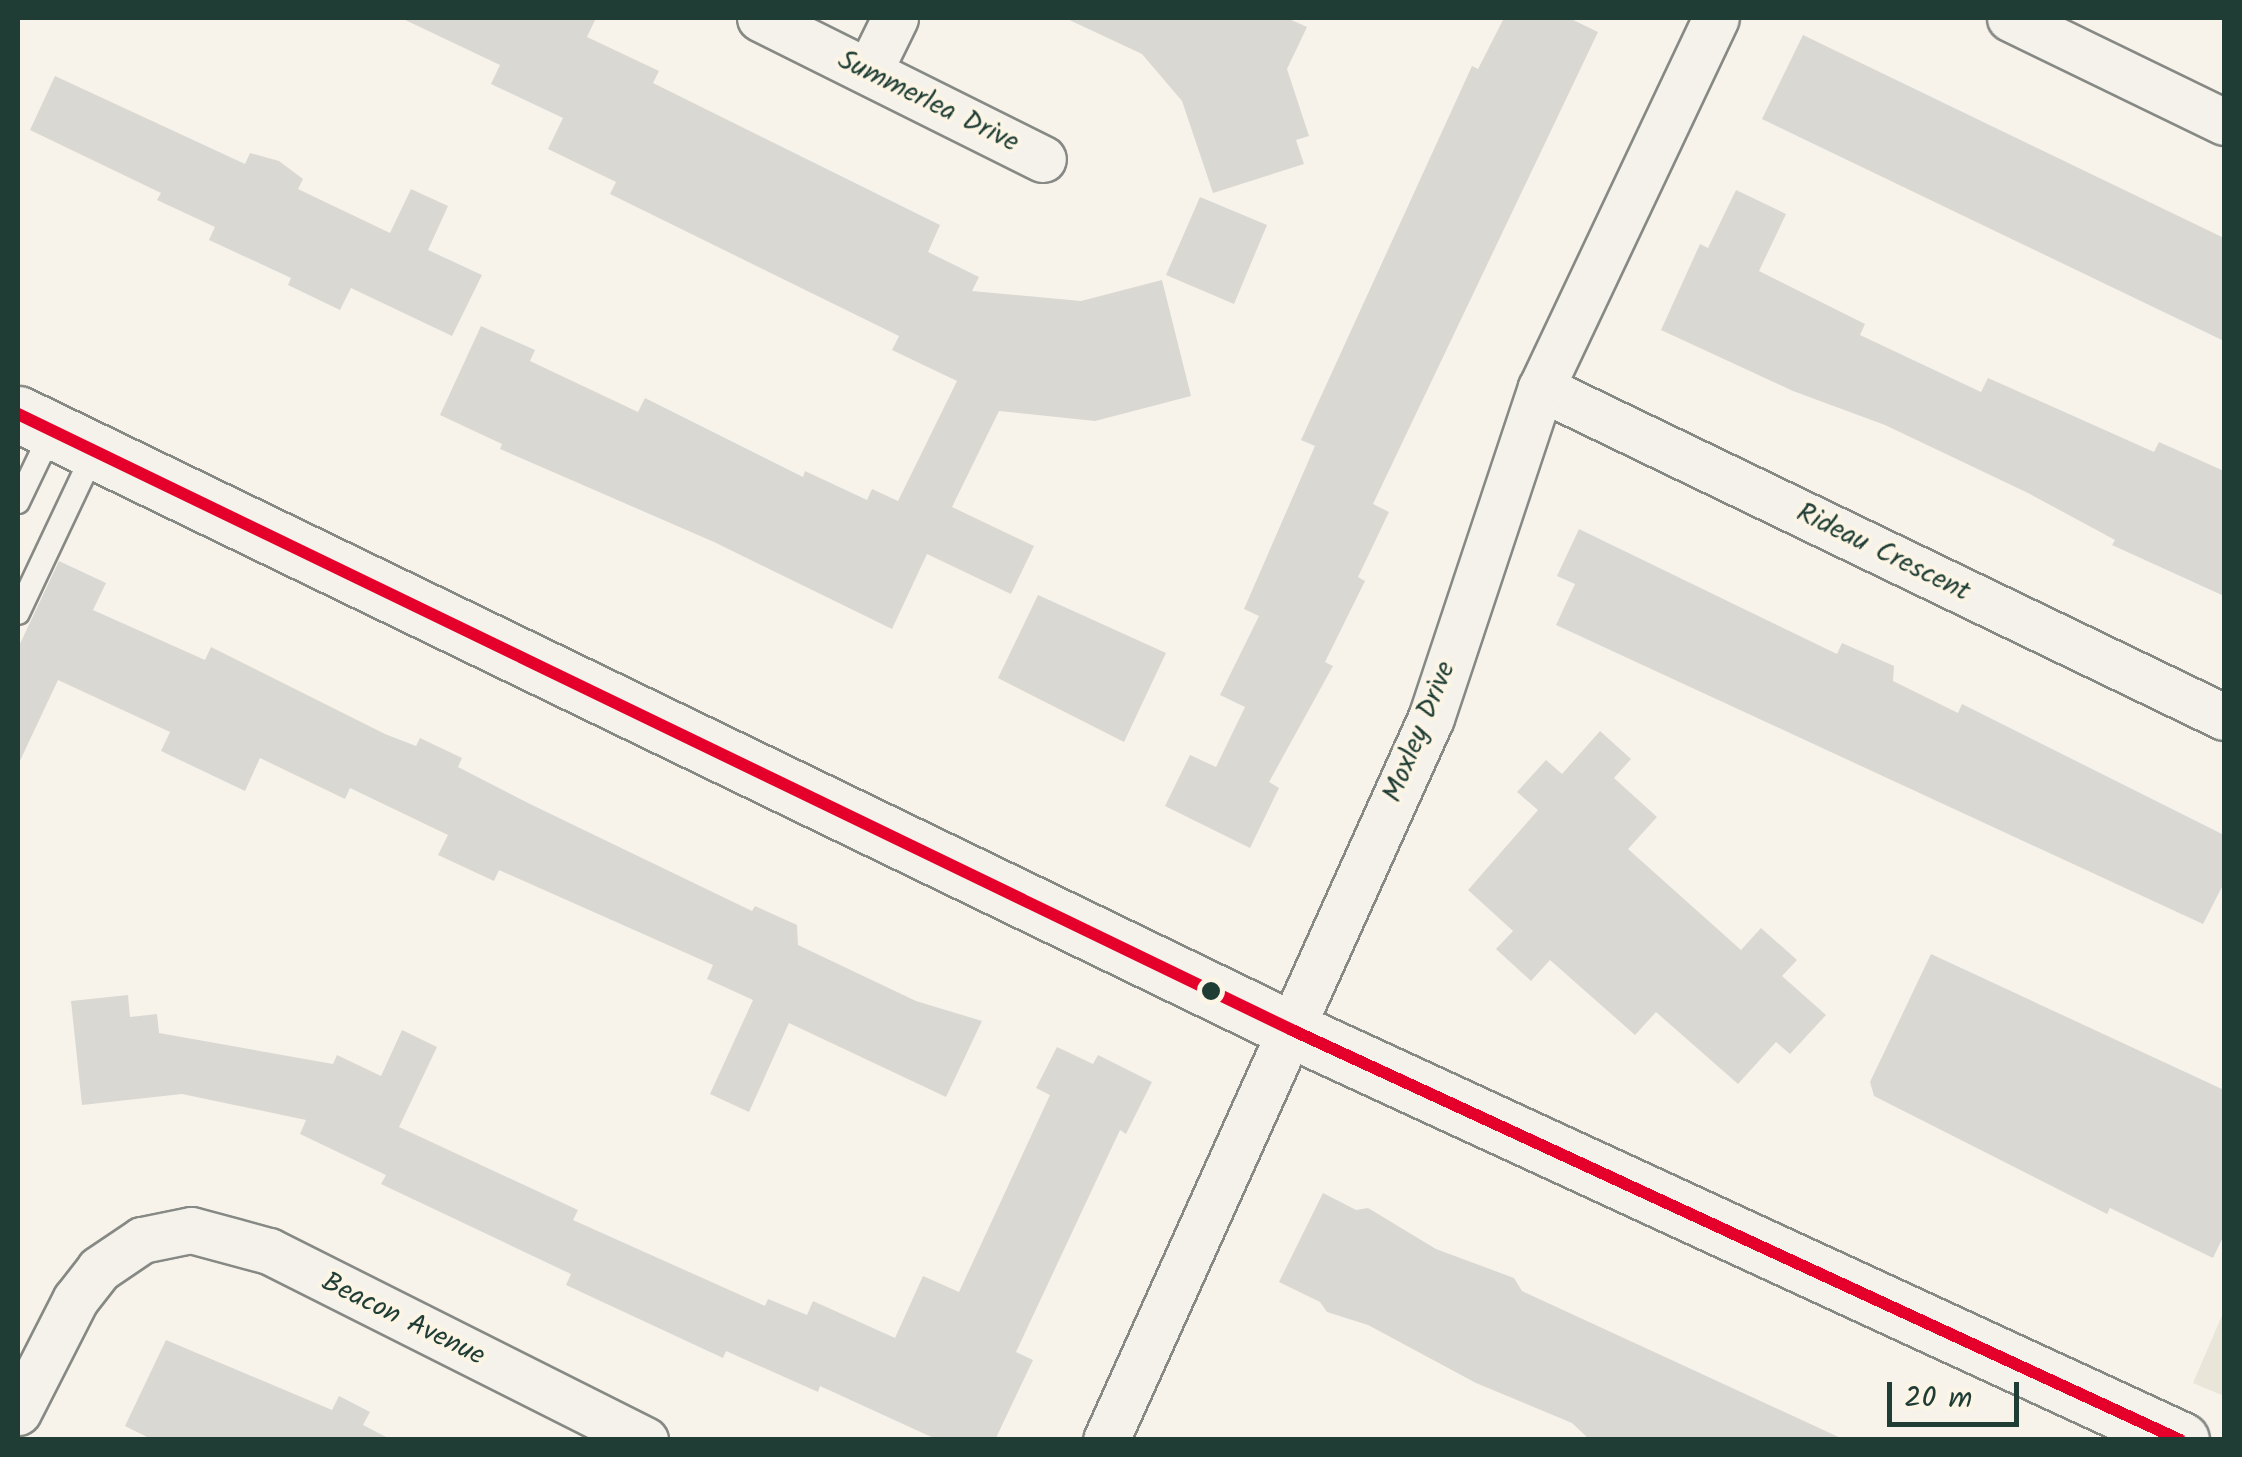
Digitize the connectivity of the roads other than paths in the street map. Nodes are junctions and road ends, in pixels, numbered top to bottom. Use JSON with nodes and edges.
{"nodes":[{"id":1,"x":760,"y":18,"type":"edge"},
{"id":2,"x":895,"y":18,"type":"edge"},
{"id":3,"x":1716,"y":18,"type":"edge"},
{"id":4,"x":2010,"y":18,"type":"edge"},
{"id":5,"x":870,"y":70,"type":"junction"},
{"id":6,"x":2224,"y":122,"type":"edge"},
{"id":7,"x":1043,"y":159,"type":"dead end"},
{"id":8,"x":1542,"y":388,"type":"junction"},
{"id":9,"x":55,"y":432,"type":"edge"},
{"id":10,"x":18,"y":502,"type":"edge"},
{"id":11,"x":18,"y":613,"type":"edge"},
{"id":12,"x":2224,"y":718,"type":"edge"},
{"id":13,"x":1292,"y":1030,"type":"junction"},
{"id":14,"x":18,"y":1412,"type":"edge"},
{"id":15,"x":645,"y":1440,"type":"edge"},
{"id":16,"x":1106,"y":1440,"type":"edge"},
{"id":17,"x":2181,"y":1440,"type":"edge"}],
"edges":[{"from":1,"to":5,"type":"street","name":"Summerlea Drive"},
{"from":2,"to":5,"type":"street"},
{"from":3,"to":8,"type":"street","name":"Moxley Drive"},
{"from":4,"to":6,"type":"street"},
{"from":5,"to":7,"type":"street","name":"Summerlea Drive"},
{"from":8,"to":12,"type":"street","name":"Rideau Crescent"},
{"from":8,"to":13,"type":"street","name":"Moxley Drive"},
{"from":9,"to":10,"type":"lane"},
{"from":9,"to":11,"type":"lane"},
{"from":9,"to":13,"type":"main road"},
{"from":13,"to":16,"type":"street","name":"Moxley Drive"},
{"from":13,"to":17,"type":"main road"},
{"from":14,"to":15,"type":"street","name":"Beacon Avenue"}]}
